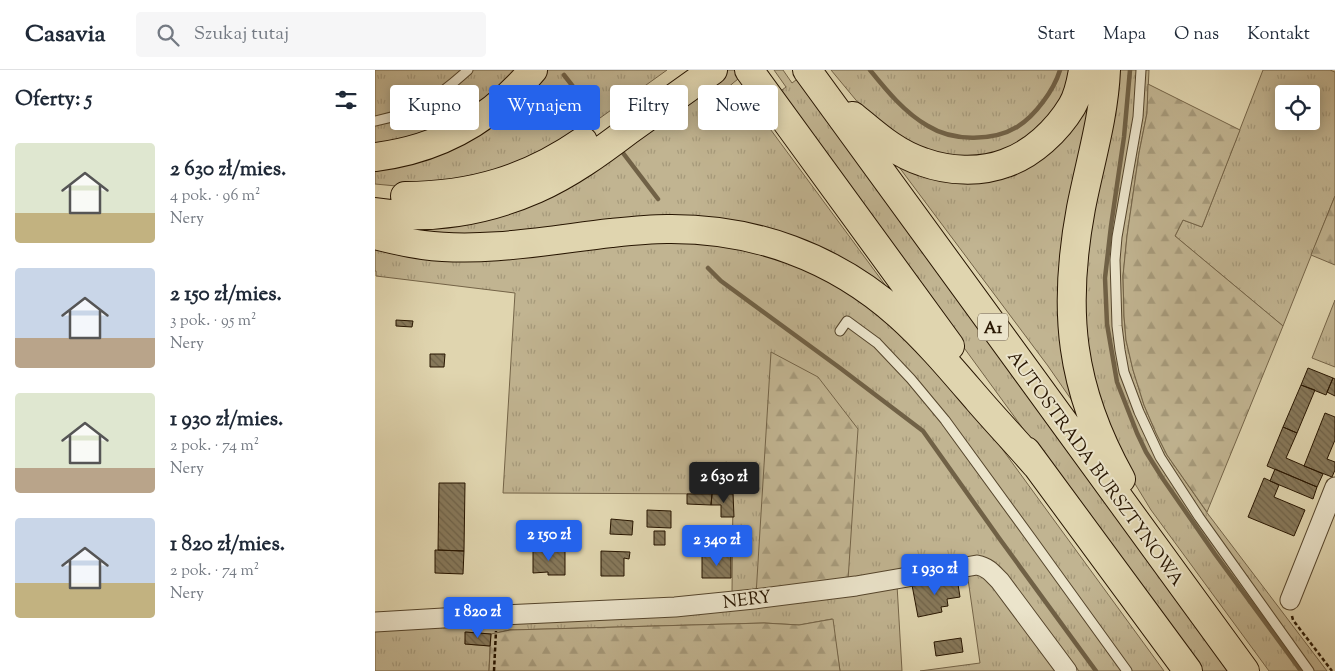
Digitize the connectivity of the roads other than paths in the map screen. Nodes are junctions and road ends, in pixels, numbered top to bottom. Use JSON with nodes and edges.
{"nodes":[{"id":1,"x":468,"y":70,"type":"edge"},
{"id":2,"x":533,"y":70,"type":"edge"},
{"id":3,"x":682,"y":70,"type":"edge"},
{"id":4,"x":713,"y":70,"type":"edge"},
{"id":5,"x":1083,"y":70,"type":"edge"},
{"id":6,"x":1107,"y":70,"type":"edge"},
{"id":7,"x":1141,"y":70,"type":"edge"},
{"id":8,"x":811,"y":77,"type":"edge"},
{"id":9,"x":757,"y":81,"type":"edge"},
{"id":10,"x":375,"y":121,"type":"edge"},
{"id":11,"x":375,"y":157,"type":"edge"},
{"id":12,"x":375,"y":194,"type":"edge"},
{"id":13,"x":375,"y":212,"type":"edge"},
{"id":14,"x":375,"y":235,"type":"edge"},
{"id":15,"x":840,"y":331,"type":"dead end"},
{"id":16,"x":1037,"y":465,"type":"junction"},
{"id":17,"x":1335,"y":487,"type":"edge"},
{"id":18,"x":1171,"y":570,"type":"junction"},
{"id":19,"x":1289,"y":600,"type":"road end"},
{"id":20,"x":375,"y":622,"type":"edge"},
{"id":21,"x":1067,"y":671,"type":"edge"},
{"id":22,"x":1127,"y":671,"type":"edge"},
{"id":23,"x":1187,"y":671,"type":"edge"},
{"id":24,"x":1245,"y":671,"type":"edge"},
{"id":25,"x":1309,"y":671,"type":"edge"}],
"edges":[{"from":1,"to":10,"type":"lane"},
{"from":2,"to":11,"type":"highway"},
{"from":3,"to":12,"type":"highway"},
{"from":4,"to":13,"type":"highway"},
{"from":5,"to":8,"type":"highway"},
{"from":6,"to":18,"type":"highway"},
{"from":7,"to":25,"type":"lane"},
{"from":8,"to":18,"type":"highway","name":"AUTOSTRADA BURSZTYNOWA","number":"A1"},
{"from":9,"to":16,"type":"highway","number":"A1"},
{"from":14,"to":16,"type":"highway"},
{"from":15,"to":22,"type":"lane"},
{"from":16,"to":23,"type":"highway","number":"A1"},
{"from":17,"to":19,"type":"street"},
{"from":18,"to":24,"type":"highway","name":"AUTOSTRADA BURSZTYNOWA","number":"A1"},
{"from":20,"to":21,"type":"street","name":"NERY"}]}
